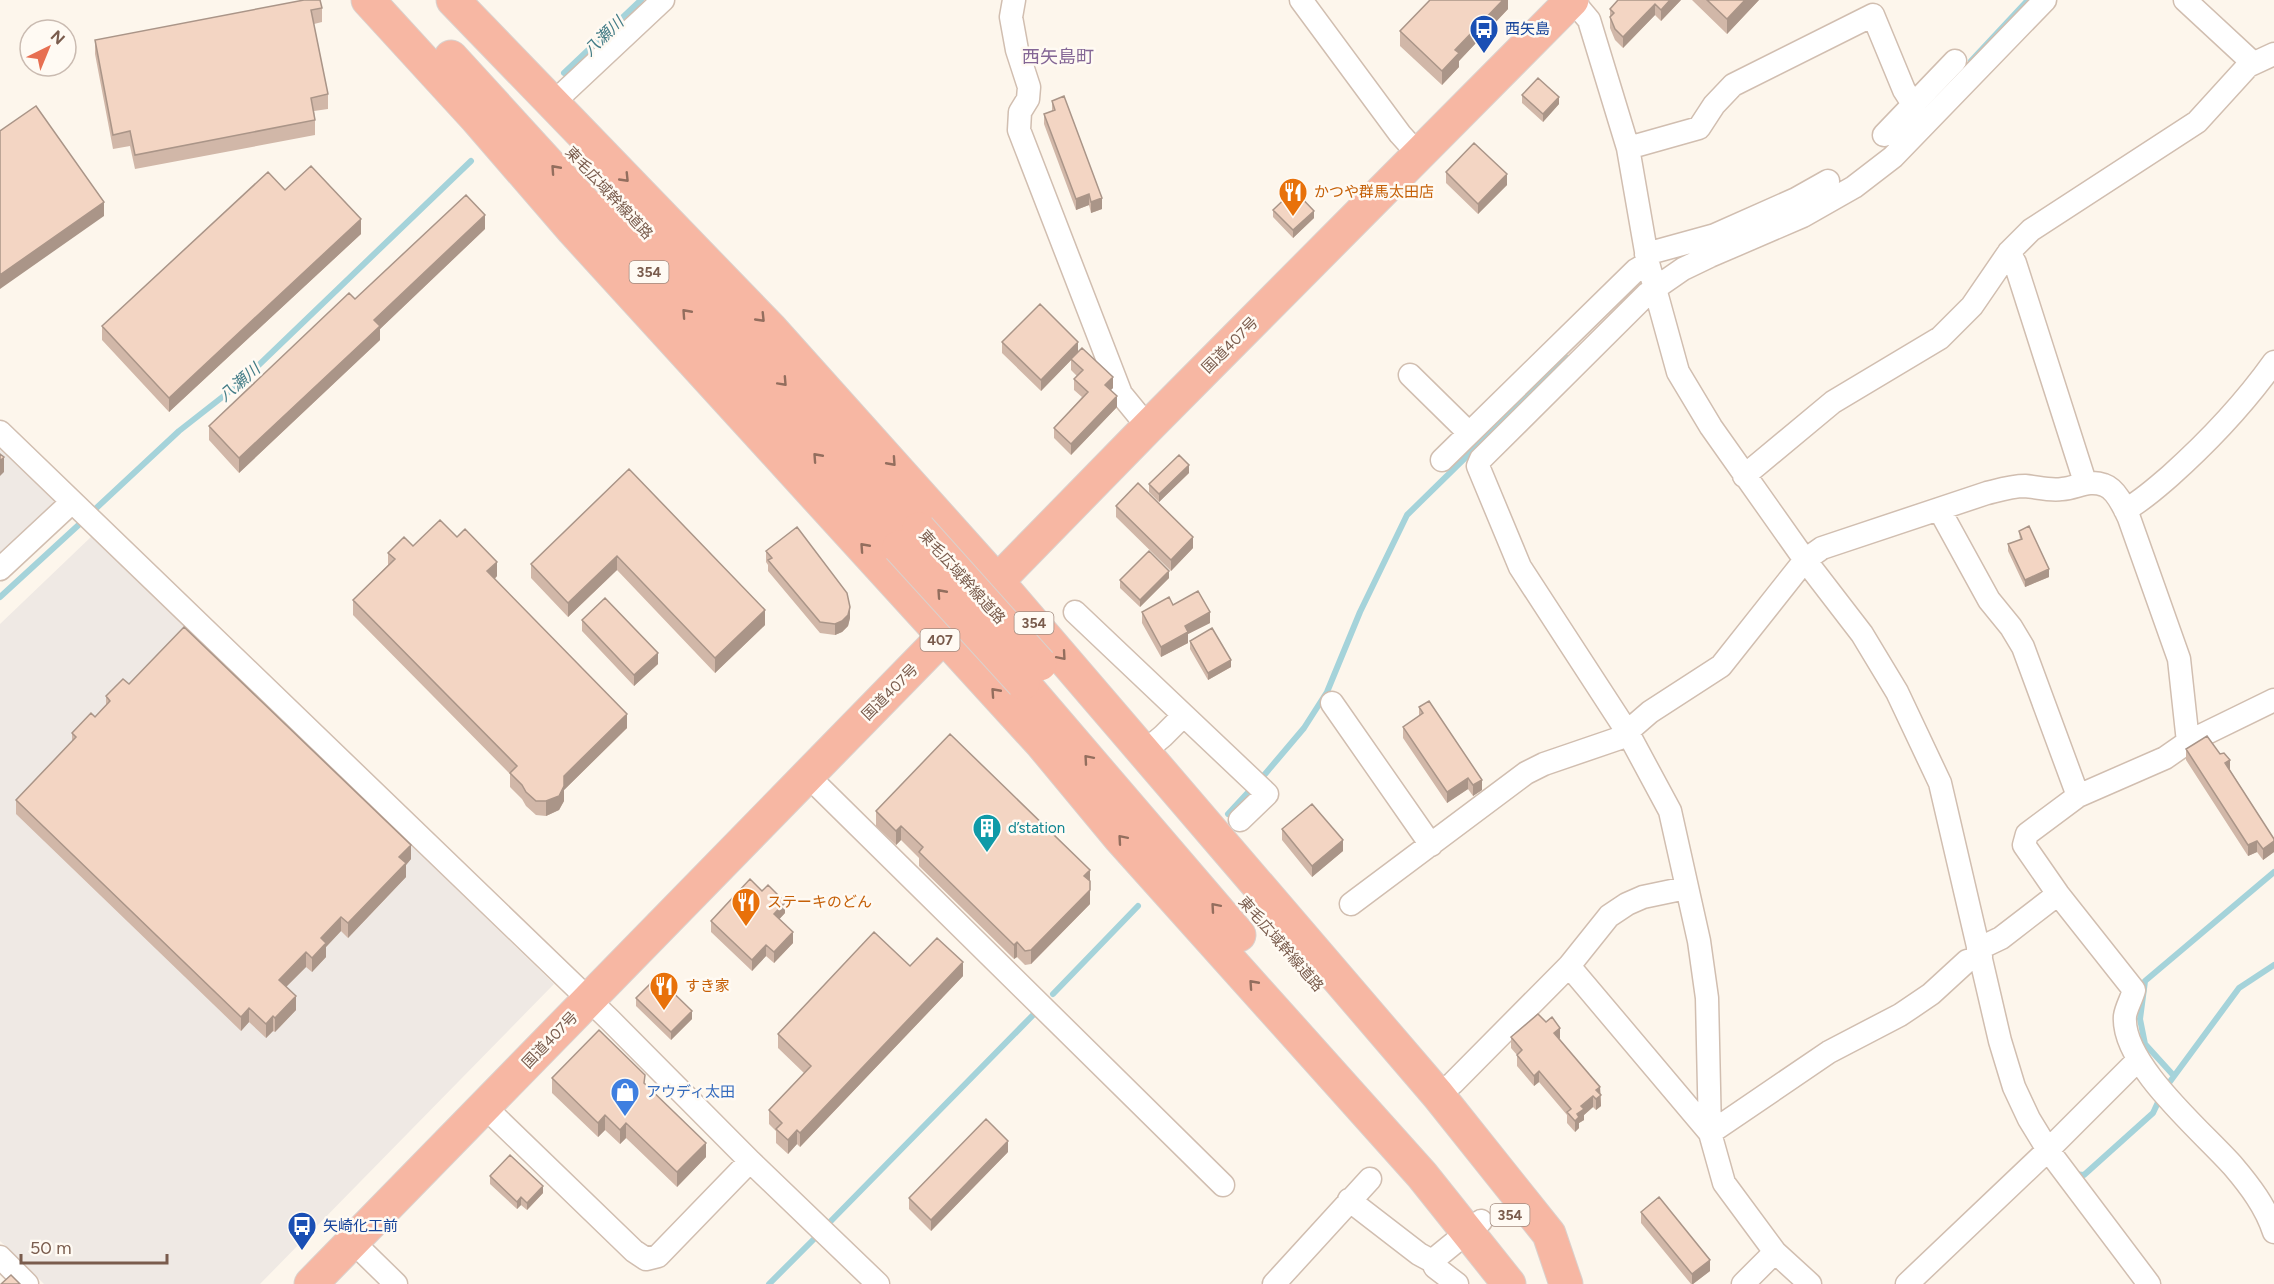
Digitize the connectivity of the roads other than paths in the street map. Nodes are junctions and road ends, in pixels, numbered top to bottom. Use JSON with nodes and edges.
{"nodes":[{"id":1,"x":368,"y":0,"type":"edge"},
{"id":2,"x":396,"y":0,"type":"edge"},
{"id":3,"x":430,"y":0,"type":"edge"},
{"id":4,"x":453,"y":0,"type":"edge"},
{"id":5,"x":663,"y":0,"type":"edge"},
{"id":6,"x":1014,"y":0,"type":"edge"},
{"id":7,"x":1301,"y":0,"type":"edge"},
{"id":8,"x":1572,"y":0,"type":"edge"},
{"id":9,"x":2045,"y":0,"type":"edge"},
{"id":10,"x":2185,"y":0,"type":"edge"},
{"id":11,"x":2274,"y":54,"type":"edge"},
{"id":12,"x":1954,"y":61,"type":"dead end"},
{"id":13,"x":2253,"y":63,"type":"junction"},
{"id":14,"x":553,"y":103,"type":"junction"},
{"id":15,"x":1913,"y":105,"type":"junction"},
{"id":16,"x":1884,"y":135,"type":"dead end"},
{"id":17,"x":1628,"y":147,"type":"junction"},
{"id":18,"x":1418,"y":154,"type":"junction"},
{"id":19,"x":1828,"y":181,"type":"dead end"},
{"id":20,"x":2009,"y":252,"type":"junction"},
{"id":21,"x":1647,"y":259,"type":"junction"},
{"id":22,"x":1656,"y":288,"type":"junction"},
{"id":23,"x":2274,"y":362,"type":"edge"},
{"id":24,"x":1410,"y":375,"type":"dead end"},
{"id":25,"x":1148,"y":427,"type":"junction"},
{"id":26,"x":0,"y":432,"type":"edge"},
{"id":27,"x":1469,"y":433,"type":"junction"},
{"id":28,"x":1442,"y":460,"type":"dead end"},
{"id":29,"x":1744,"y":476,"type":"junction"},
{"id":30,"x":2085,"y":482,"type":"junction"},
{"id":31,"x":76,"y":506,"type":"junction"},
{"id":32,"x":1939,"y":509,"type":"junction"},
{"id":33,"x":2125,"y":510,"type":"junction"},
{"id":34,"x":909,"y":538,"type":"junction"},
{"id":35,"x":1805,"y":560,"type":"junction"},
{"id":36,"x":0,"y":569,"type":"edge"},
{"id":37,"x":998,"y":581,"type":"junction"},
{"id":38,"x":1075,"y":612,"type":"dead end"},
{"id":39,"x":945,"y":636,"type":"junction"},
{"id":40,"x":1032,"y":674,"type":"junction"},
{"id":41,"x":2274,"y":700,"type":"edge"},
{"id":42,"x":1332,"y":703,"type":"dead end"},
{"id":43,"x":1183,"y":716,"type":"junction"},
{"id":44,"x":1628,"y":733,"type":"junction"},
{"id":45,"x":2188,"y":742,"type":"junction"},
{"id":46,"x":1145,"y":751,"type":"junction"},
{"id":47,"x":807,"y":775,"type":"junction"},
{"id":48,"x":2078,"y":796,"type":"junction"},
{"id":49,"x":1240,"y":820,"type":"dead end"},
{"id":50,"x":1431,"y":845,"type":"junction"},
{"id":51,"x":1686,"y":888,"type":"junction"},
{"id":52,"x":2058,"y":894,"type":"junction"},
{"id":53,"x":1352,"y":904,"type":"dead end"},
{"id":54,"x":1979,"y":953,"type":"junction"},
{"id":55,"x":1569,"y":966,"type":"junction"},
{"id":56,"x":589,"y":1000,"type":"junction"},
{"id":57,"x":2138,"y":1060,"type":"junction"},
{"id":58,"x":1438,"y":1095,"type":"junction"},
{"id":59,"x":485,"y":1107,"type":"junction"},
{"id":60,"x":1710,"y":1133,"type":"junction"},
{"id":61,"x":2048,"y":1150,"type":"junction"},
{"id":62,"x":750,"y":1161,"type":"junction"},
{"id":63,"x":1370,"y":1179,"type":"dead end"},
{"id":64,"x":1223,"y":1185,"type":"dead end"},
{"id":65,"x":1349,"y":1200,"type":"junction"},
{"id":66,"x":1474,"y":1226,"type":"junction"},
{"id":67,"x":2274,"y":1232,"type":"edge"},
{"id":68,"x":353,"y":1242,"type":"junction"},
{"id":69,"x":1775,"y":1252,"type":"junction"},
{"id":70,"x":0,"y":1257,"type":"edge"},
{"id":71,"x":1432,"y":1262,"type":"junction"},
{"id":72,"x":27,"y":1284,"type":"edge"},
{"id":73,"x":311,"y":1284,"type":"edge"},
{"id":74,"x":396,"y":1284,"type":"edge"},
{"id":75,"x":878,"y":1284,"type":"edge"},
{"id":76,"x":1274,"y":1284,"type":"edge"},
{"id":77,"x":1457,"y":1284,"type":"edge"},
{"id":78,"x":1509,"y":1284,"type":"edge"},
{"id":79,"x":1530,"y":1284,"type":"edge"},
{"id":80,"x":1566,"y":1284,"type":"edge"},
{"id":81,"x":1743,"y":1284,"type":"edge"},
{"id":82,"x":1810,"y":1284,"type":"edge"},
{"id":83,"x":1907,"y":1284,"type":"edge"},
{"id":84,"x":2149,"y":1284,"type":"edge"}],
"edges":[{"from":39,"to":1,"type":"highway","number":"354","one_way":true},
{"from":34,"to":2,"type":"highway","name":"東毛広域幹線道路","number":"354","one_way":true},
{"from":3,"to":34,"type":"highway","name":"東毛広域幹線道路","number":"354","one_way":true},
{"from":4,"to":14,"type":"highway","number":"354"},
{"from":5,"to":14,"type":"street"},
{"from":6,"to":25,"type":"street"},
{"from":7,"to":18,"type":"street"},
{"from":8,"to":17,"type":"street"},
{"from":8,"to":18,"type":"highway","name":"国道407号","number":"407"},
{"from":9,"to":22,"type":"street"},
{"from":10,"to":13,"type":"street"},
{"from":11,"to":13,"type":"street"},
{"from":12,"to":15,"type":"street"},
{"from":13,"to":20,"type":"street"},
{"from":14,"to":37,"type":"highway","number":"354","one_way":true},
{"from":15,"to":16,"type":"street"},
{"from":15,"to":17,"type":"street"},
{"from":17,"to":21,"type":"street"},
{"from":18,"to":25,"type":"highway","name":"国道407号","number":"407"},
{"from":19,"to":21,"type":"street"},
{"from":20,"to":29,"type":"street"},
{"from":20,"to":30,"type":"street"},
{"from":21,"to":22,"type":"street"},
{"from":21,"to":27,"type":"street"},
{"from":22,"to":29,"type":"street"},
{"from":22,"to":44,"type":"street"},
{"from":23,"to":33,"type":"street"},
{"from":24,"to":27,"type":"street"},
{"from":25,"to":37,"type":"highway","name":"国道407号","number":"407"},
{"from":26,"to":31,"type":"street"},
{"from":27,"to":28,"type":"street"},
{"from":29,"to":35,"type":"street"},
{"from":30,"to":32,"type":"street"},
{"from":30,"to":33,"type":"street"},
{"from":31,"to":36,"type":"street"},
{"from":31,"to":56,"type":"street"},
{"from":32,"to":35,"type":"street"},
{"from":32,"to":48,"type":"street"},
{"from":33,"to":45,"type":"street"},
{"from":34,"to":40,"type":"highway","name":"東毛広域幹線道路","number":"354","bridge":true},
{"from":35,"to":44,"type":"street"},
{"from":35,"to":54,"type":"street"},
{"from":37,"to":39,"type":"highway","name":"国道407号","number":"407"},
{"from":37,"to":46,"type":"highway","number":"354","one_way":true},
{"from":38,"to":43,"type":"street"},
{"from":39,"to":47,"type":"highway","name":"国道407号","number":"407"},
{"from":66,"to":39,"type":"highway","number":"354","one_way":true},
{"from":66,"to":40,"type":"highway","name":"東毛広域幹線道路","number":"354","one_way":true},
{"from":40,"to":80,"type":"highway","name":"東毛広域幹線道路","number":"354"},
{"from":41,"to":45,"type":"street"},
{"from":42,"to":50,"type":"street"},
{"from":43,"to":46,"type":"street"},
{"from":43,"to":49,"type":"street"},
{"from":44,"to":50,"type":"street"},
{"from":44,"to":51,"type":"street"},
{"from":45,"to":48,"type":"street"},
{"from":46,"to":58,"type":"highway","number":"354"},
{"from":47,"to":56,"type":"highway","name":"国道407号","number":"407"},
{"from":47,"to":64,"type":"street"},
{"from":48,"to":52,"type":"street"},
{"from":50,"to":53,"type":"street"},
{"from":51,"to":55,"type":"street"},
{"from":51,"to":60,"type":"street"},
{"from":52,"to":54,"type":"street"},
{"from":52,"to":57,"type":"street"},
{"from":54,"to":60,"type":"street"},
{"from":54,"to":61,"type":"street"},
{"from":55,"to":58,"type":"street"},
{"from":55,"to":60,"type":"street"},
{"from":56,"to":59,"type":"highway","name":"国道407号","number":"407"},
{"from":56,"to":62,"type":"street"},
{"from":57,"to":61,"type":"street"},
{"from":57,"to":67,"type":"street"},
{"from":58,"to":80,"type":"highway","number":"354"},
{"from":59,"to":62,"type":"street"},
{"from":59,"to":68,"type":"highway","name":"国道407号","number":"407"},
{"from":60,"to":69,"type":"street"},
{"from":61,"to":83,"type":"street"},
{"from":61,"to":84,"type":"street"},
{"from":62,"to":75,"type":"street"},
{"from":63,"to":65,"type":"street"},
{"from":65,"to":71,"type":"street"},
{"from":65,"to":76,"type":"street"},
{"from":66,"to":71,"type":"street"},
{"from":66,"to":78,"type":"highway","number":"354"},
{"from":66,"to":79,"type":"highway","name":"東毛広域幹線道路","number":"354"},
{"from":68,"to":73,"type":"highway","name":"国道407号","number":"407"},
{"from":68,"to":74,"type":"street"},
{"from":69,"to":81,"type":"street"},
{"from":69,"to":82,"type":"street"},
{"from":70,"to":72,"type":"street"},
{"from":71,"to":77,"type":"street"}]}
